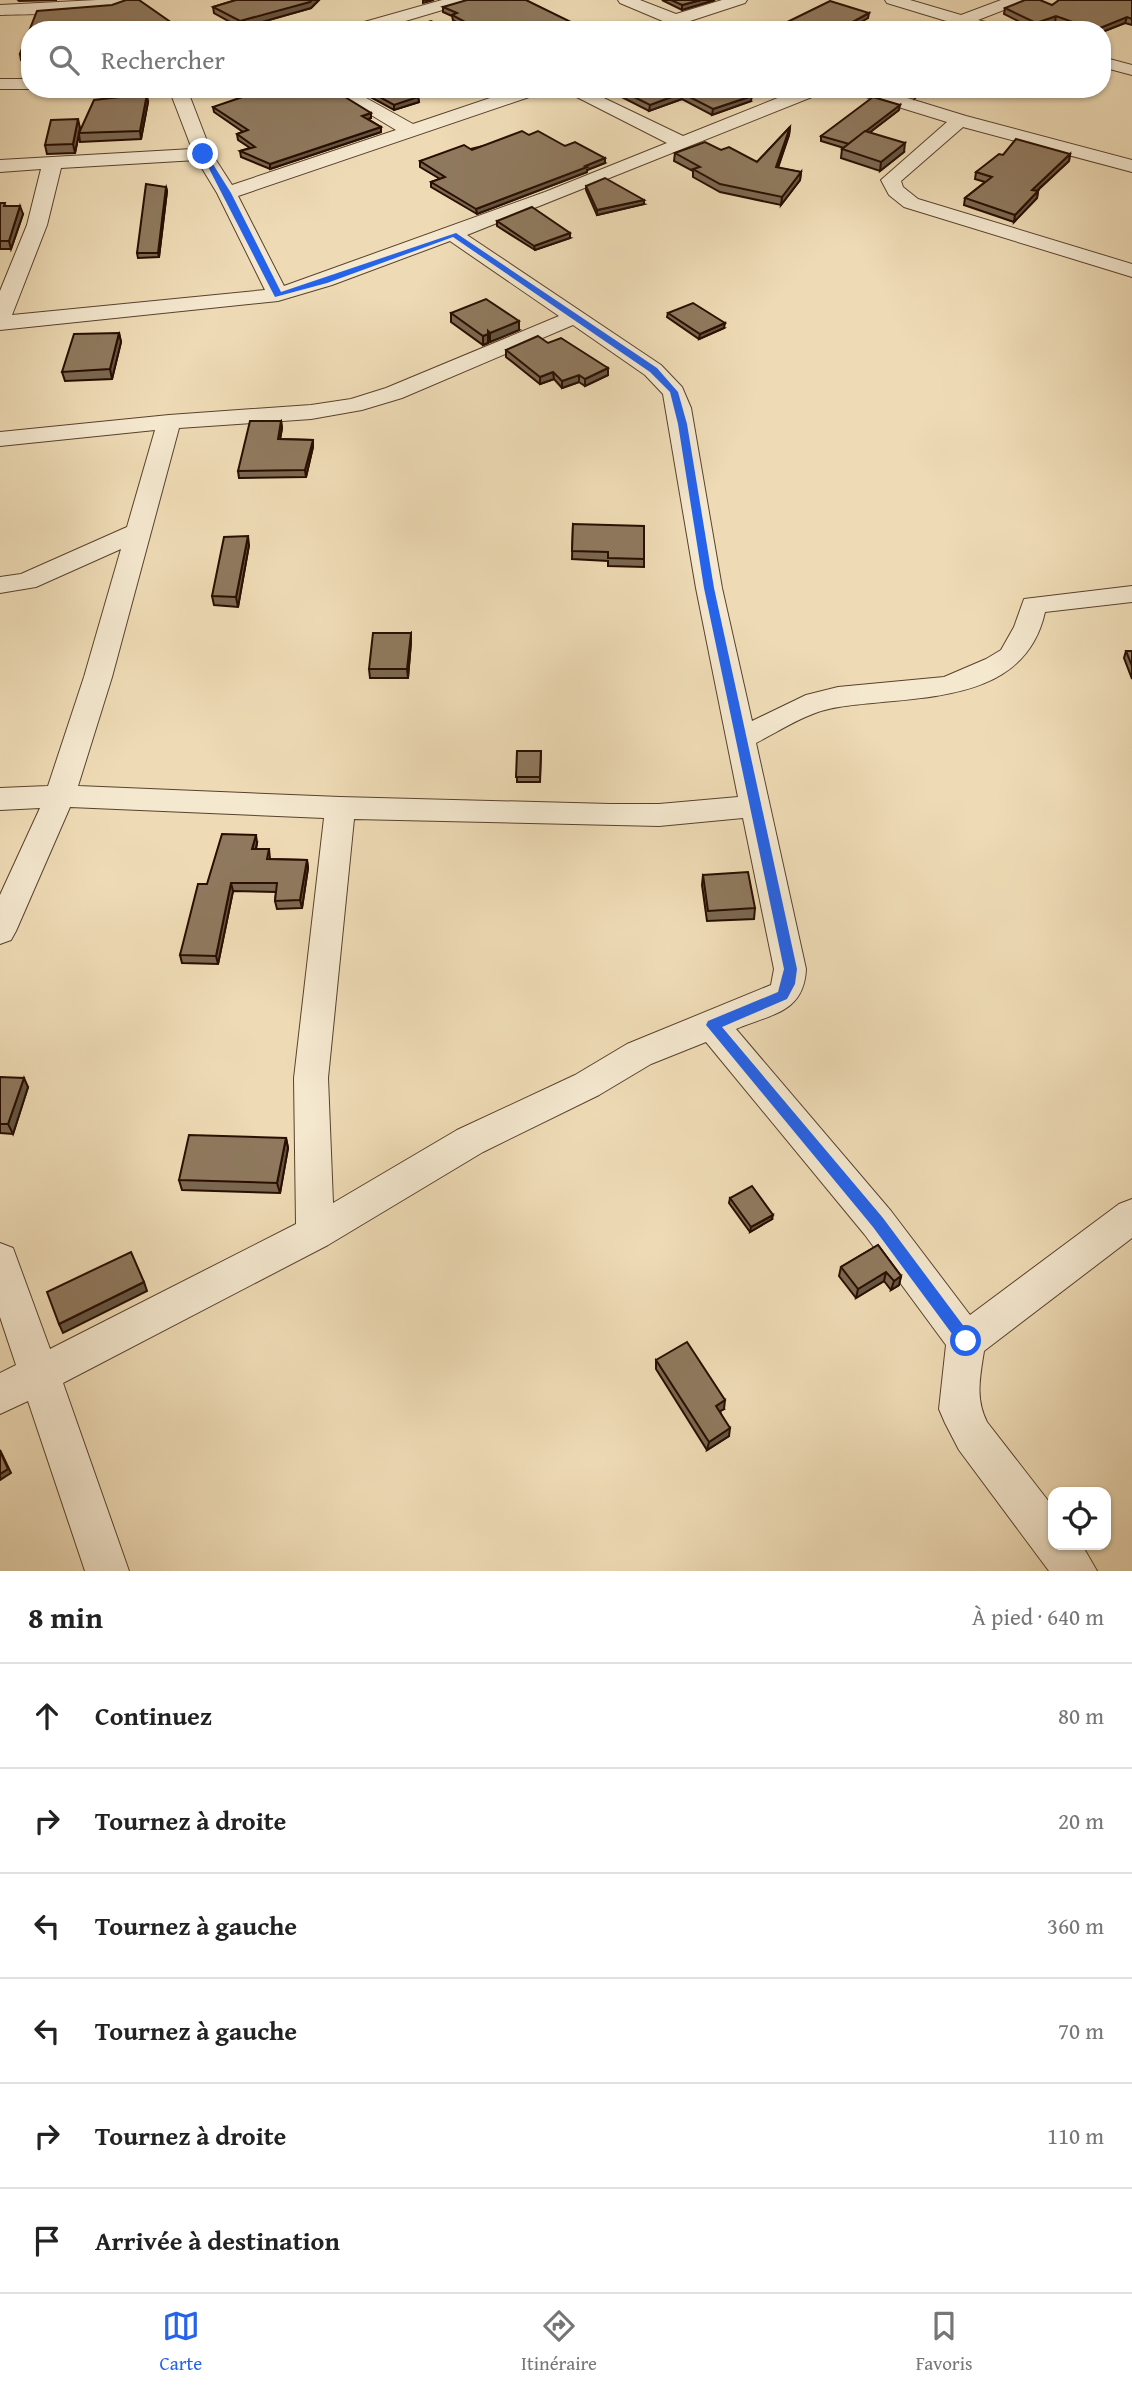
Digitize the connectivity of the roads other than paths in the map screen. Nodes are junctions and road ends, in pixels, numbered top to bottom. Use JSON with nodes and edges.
{"nodes":[{"id":1,"x":128,"y":0,"type":"edge"},
{"id":2,"x":399,"y":0,"type":"edge"},
{"id":3,"x":460,"y":0,"type":"edge"},
{"id":4,"x":626,"y":0,"type":"edge"},
{"id":5,"x":739,"y":0,"type":"edge"},
{"id":6,"x":892,"y":0,"type":"edge"},
{"id":7,"x":1016,"y":0,"type":"edge"},
{"id":8,"x":0,"y":10,"type":"edge"},
{"id":9,"x":419,"y":10,"type":"junction"},
{"id":10,"x":675,"y":20,"type":"joint"},
{"id":11,"x":963,"y":20,"type":"junction"},
{"id":12,"x":384,"y":21,"type":"edge"},
{"id":13,"x":440,"y":21,"type":"edge"},
{"id":14,"x":966,"y":21,"type":"edge"},
{"id":15,"x":1132,"y":53,"type":"edge"},
{"id":16,"x":1111,"y":60,"type":"edge"},
{"id":17,"x":1111,"y":65,"type":"edge"},
{"id":18,"x":1132,"y":70,"type":"edge"},
{"id":19,"x":0,"y":84,"type":"edge"},
{"id":20,"x":21,"y":84,"type":"edge"},
{"id":21,"x":181,"y":98,"type":"edge"},
{"id":22,"x":353,"y":98,"type":"edge"},
{"id":23,"x":508,"y":98,"type":"edge"},
{"id":24,"x":589,"y":98,"type":"edge"},
{"id":25,"x":794,"y":98,"type":"edge"},
{"id":26,"x":888,"y":98,"type":"edge"},
{"id":27,"x":960,"y":120,"type":"junction"},
{"id":28,"x":411,"y":131,"type":"junction"},
{"id":29,"x":682,"y":143,"type":"junction"},
{"id":30,"x":203,"y":154,"type":"junction"},
{"id":31,"x":52,"y":164,"type":"junction"},
{"id":32,"x":0,"y":166,"type":"edge"},
{"id":33,"x":1132,"y":166,"type":"edge"},
{"id":34,"x":227,"y":193,"type":"junction"},
{"id":35,"x":453,"y":234,"type":"junction"},
{"id":36,"x":1132,"y":271,"type":"edge"},
{"id":37,"x":278,"y":295,"type":"junction"},
{"id":38,"x":574,"y":317,"type":"junction"},
{"id":39,"x":0,"y":318,"type":"edge"},
{"id":40,"x":0,"y":323,"type":"edge"},
{"id":41,"x":169,"y":422,"type":"junction"},
{"id":42,"x":0,"y":439,"type":"edge"},
{"id":43,"x":140,"y":531,"type":"junction"},
{"id":44,"x":0,"y":585,"type":"edge"},
{"id":45,"x":1132,"y":594,"type":"edge"},
{"id":46,"x":740,"y":739,"type":"junction"},
{"id":47,"x":60,"y":796,"type":"junction"},
{"id":48,"x":0,"y":799,"type":"edge"},
{"id":49,"x":755,"y":806,"type":"junction"},
{"id":50,"x":340,"y":808,"type":"junction"},
{"id":51,"x":0,"y":931,"type":"edge"},
{"id":52,"x":712,"y":1025,"type":"junction"},
{"id":53,"x":1132,"y":1216,"type":"edge"},
{"id":54,"x":315,"y":1233,"type":"junction"},
{"id":55,"x":0,"y":1260,"type":"edge"},
{"id":56,"x":966,"y":1341,"type":"junction"},
{"id":57,"x":37,"y":1375,"type":"junction"},
{"id":58,"x":0,"y":1394,"type":"edge"},
{"id":59,"x":1048,"y":1535,"type":"edge"},
{"id":60,"x":1060,"y":1550,"type":"edge"},
{"id":61,"x":107,"y":1571,"type":"edge"},
{"id":62,"x":1076,"y":1571,"type":"edge"}],
"edges":[{"from":1,"to":8,"type":"street"},
{"from":2,"to":9,"type":"street"},
{"from":3,"to":9,"type":"street"},
{"from":4,"to":10,"type":"street"},
{"from":5,"to":10,"type":"street"},
{"from":6,"to":11,"type":"street"},
{"from":7,"to":11,"type":"street"},
{"from":9,"to":12,"type":"street"},
{"from":9,"to":13,"type":"street"},
{"from":11,"to":14,"type":"street"},
{"from":15,"to":16,"type":"street"},
{"from":17,"to":18,"type":"street"},
{"from":19,"to":20,"type":"street"},
{"from":21,"to":30,"type":"street"},
{"from":22,"to":28,"type":"street"},
{"from":23,"to":28,"type":"street"},
{"from":24,"to":29,"type":"street"},
{"from":25,"to":29,"type":"street"},
{"from":26,"to":27,"type":"street"},
{"from":27,"to":33,"type":"street"},
{"from":27,"to":36,"type":"street"},
{"from":28,"to":34,"type":"street"},
{"from":29,"to":35,"type":"street"},
{"from":30,"to":31,"type":"street"},
{"from":30,"to":34,"type":"street"},
{"from":31,"to":32,"type":"street"},
{"from":31,"to":39,"type":"street"},
{"from":34,"to":37,"type":"street"},
{"from":35,"to":37,"type":"street"},
{"from":35,"to":38,"type":"street"},
{"from":37,"to":40,"type":"street"},
{"from":38,"to":41,"type":"street"},
{"from":38,"to":46,"type":"street"},
{"from":41,"to":42,"type":"street"},
{"from":41,"to":43,"type":"street"},
{"from":43,"to":44,"type":"street"},
{"from":43,"to":47,"type":"street"},
{"from":45,"to":46,"type":"street"},
{"from":46,"to":49,"type":"street"},
{"from":47,"to":48,"type":"street"},
{"from":47,"to":50,"type":"street"},
{"from":47,"to":51,"type":"street"},
{"from":49,"to":50,"type":"street"},
{"from":49,"to":52,"type":"street"},
{"from":50,"to":54,"type":"street"},
{"from":52,"to":54,"type":"street"},
{"from":52,"to":56,"type":"street"},
{"from":53,"to":56,"type":"street"},
{"from":54,"to":57,"type":"street"},
{"from":55,"to":57,"type":"street"},
{"from":56,"to":59,"type":"street"},
{"from":57,"to":58,"type":"street"},
{"from":57,"to":61,"type":"street"},
{"from":60,"to":62,"type":"street"}]}
